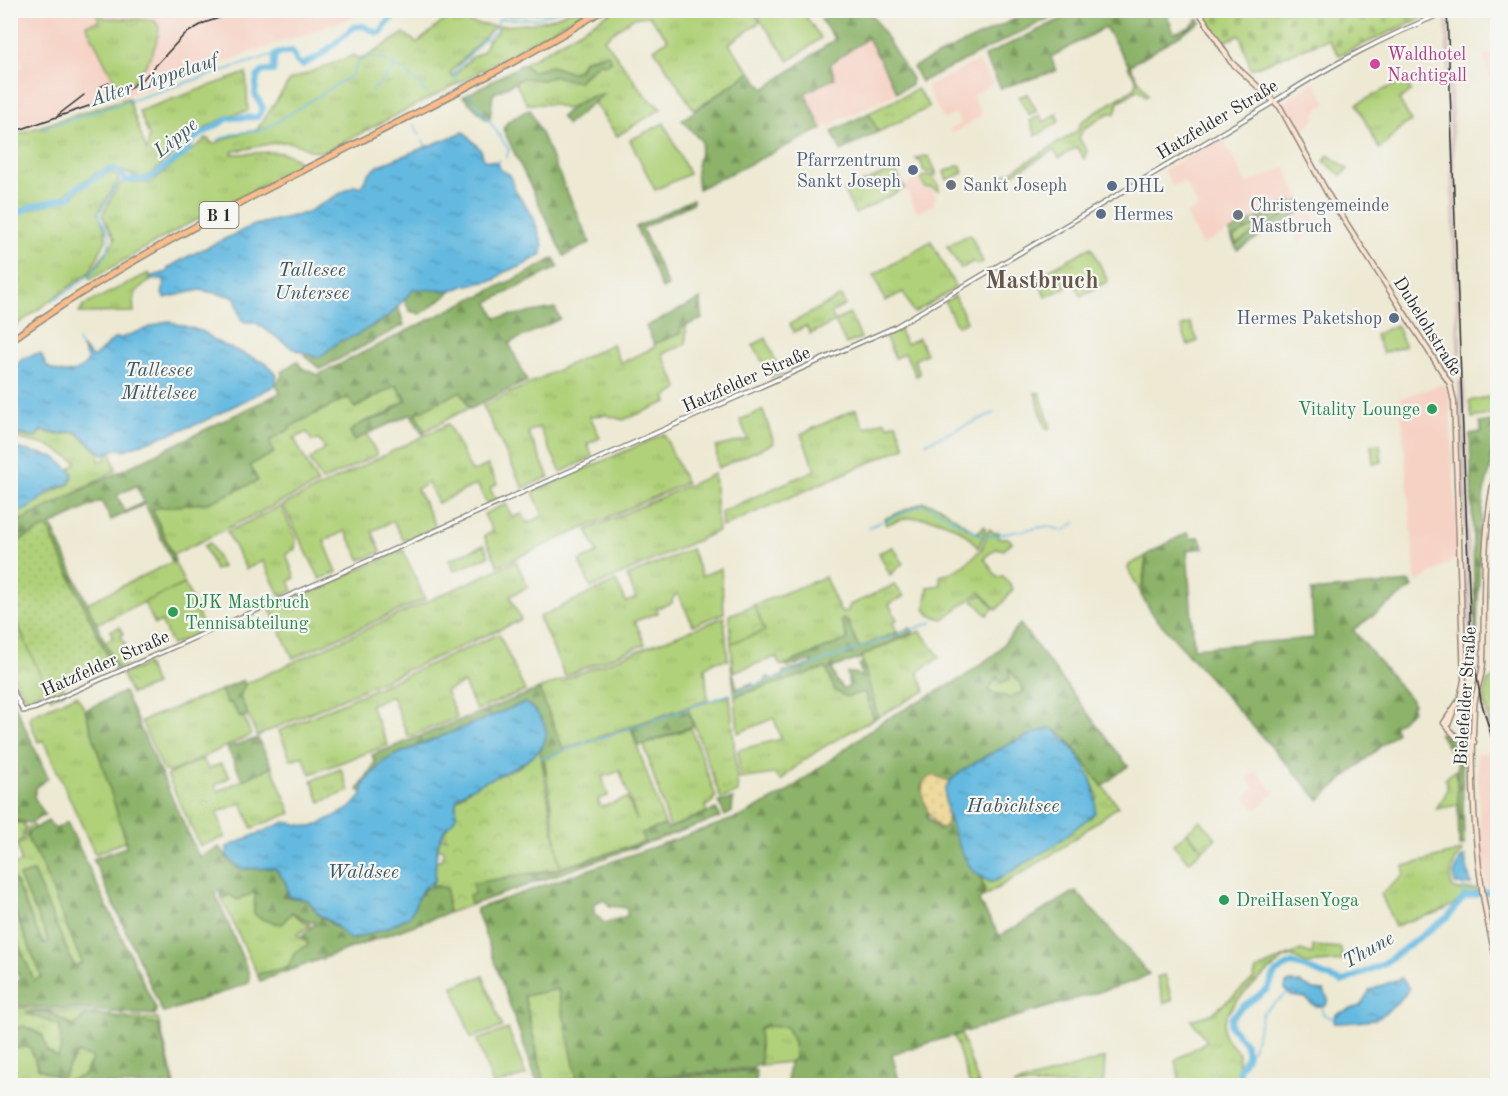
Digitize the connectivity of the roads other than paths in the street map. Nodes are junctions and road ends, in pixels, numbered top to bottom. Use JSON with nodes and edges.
{"nodes":[{"id":1,"x":603,"y":10,"type":"edge"},
{"id":2,"x":1198,"y":10,"type":"edge"},
{"id":3,"x":1450,"y":10,"type":"edge"},
{"id":4,"x":1274,"y":102,"type":"junction"},
{"id":5,"x":10,"y":340,"type":"edge"},
{"id":6,"x":1497,"y":464,"type":"edge"},
{"id":7,"x":10,"y":685,"type":"edge"},
{"id":8,"x":1474,"y":742,"type":"junction"},
{"id":9,"x":1497,"y":965,"type":"edge"}],
"edges":[{"from":1,"to":5,"type":"highway","number":"B 1"},
{"from":2,"to":4,"type":"main road","name":"Dubelohstraße"},
{"from":3,"to":4,"type":"street","name":"Hatzfelder Straße"},
{"from":4,"to":7,"type":"street","name":"Hatzfelder Straße"},
{"from":4,"to":8,"type":"main road","name":"Dubelohstraße"},
{"from":6,"to":8,"type":"main road","name":"Bielefelder Straße"},
{"from":8,"to":9,"type":"main road","name":"Bielefelder Straße"}]}
